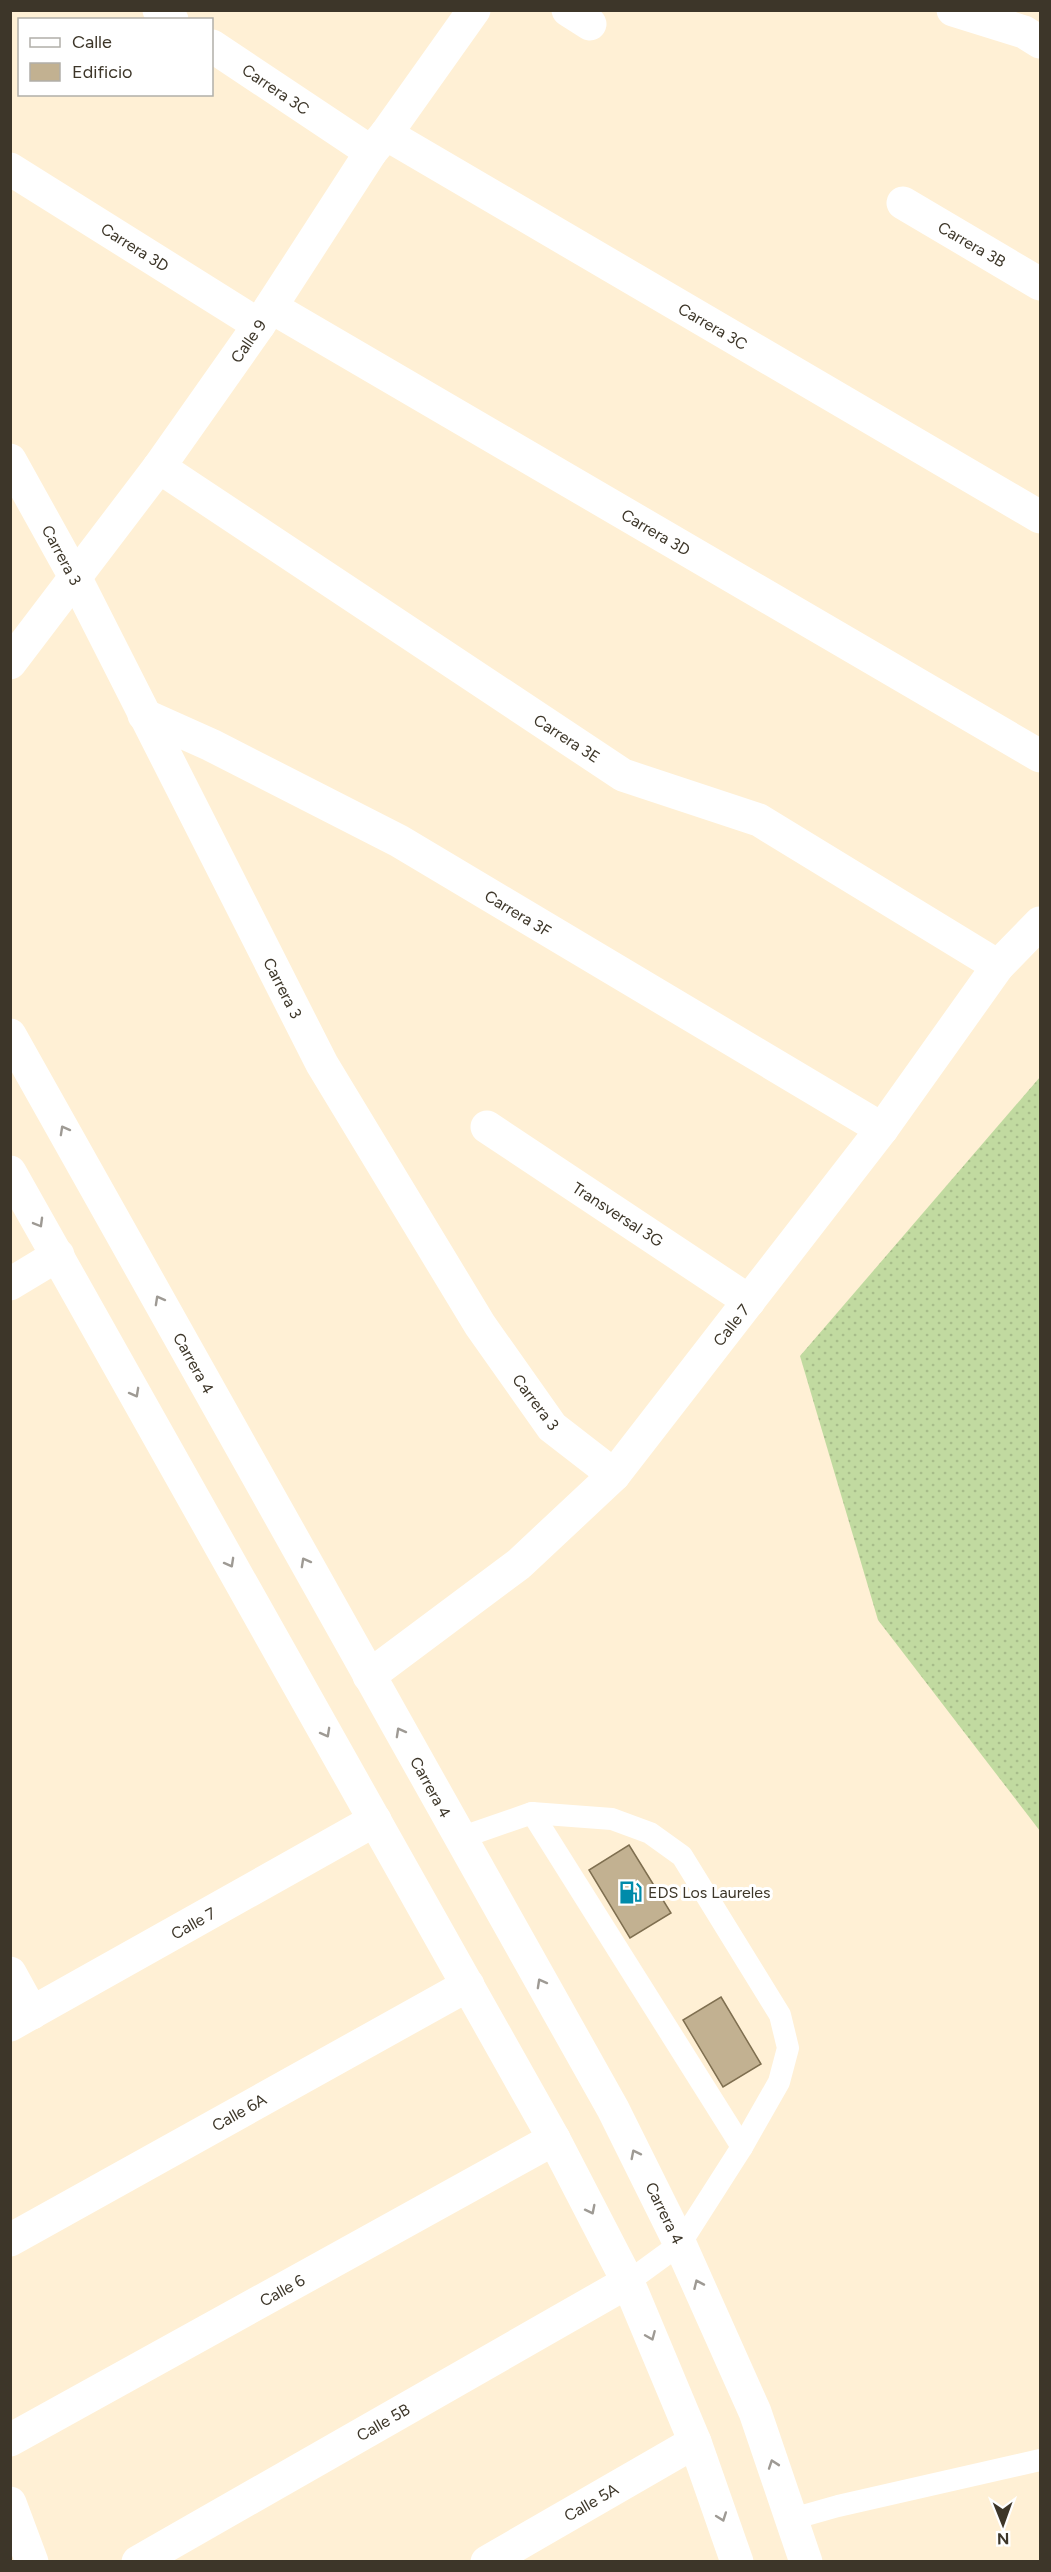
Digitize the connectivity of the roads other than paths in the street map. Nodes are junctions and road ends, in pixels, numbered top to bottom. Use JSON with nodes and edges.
{"nodes":[{"id":1,"x":474,"y":10,"type":"edge"},
{"id":2,"x":953,"y":10,"type":"edge"},
{"id":3,"x":1041,"y":42,"type":"edge"},
{"id":4,"x":213,"y":47,"type":"edge"},
{"id":5,"x":379,"y":143,"type":"junction"},
{"id":6,"x":10,"y":168,"type":"edge"},
{"id":7,"x":903,"y":203,"type":"dead end"},
{"id":8,"x":1041,"y":284,"type":"edge"},
{"id":9,"x":265,"y":316,"type":"junction"},
{"id":10,"x":10,"y":460,"type":"edge"},
{"id":11,"x":159,"y":467,"type":"junction"},
{"id":12,"x":1041,"y":517,"type":"edge"},
{"id":13,"x":75,"y":577,"type":"junction"},
{"id":14,"x":10,"y":663,"type":"edge"},
{"id":15,"x":144,"y":715,"type":"junction"},
{"id":16,"x":1041,"y":756,"type":"edge"},
{"id":17,"x":1041,"y":923,"type":"edge"},
{"id":18,"x":998,"y":966,"type":"junction"},
{"id":19,"x":10,"y":1035,"type":"edge"},
{"id":20,"x":487,"y":1128,"type":"dead end"},
{"id":21,"x":882,"y":1129,"type":"junction"},
{"id":22,"x":10,"y":1172,"type":"edge"},
{"id":23,"x":58,"y":1255,"type":"junction"},
{"id":24,"x":10,"y":1284,"type":"edge"},
{"id":25,"x":749,"y":1301,"type":"junction"},
{"id":26,"x":614,"y":1475,"type":"junction"},
{"id":27,"x":369,"y":1676,"type":"junction"},
{"id":28,"x":532,"y":1813,"type":"junction"},
{"id":29,"x":375,"y":1820,"type":"junction"},
{"id":30,"x":459,"y":1838,"type":"junction"},
{"id":31,"x":10,"y":1973,"type":"edge"},
{"id":32,"x":468,"y":1985,"type":"junction"},
{"id":33,"x":21,"y":2019,"type":"edge"},
{"id":34,"x":554,"y":2139,"type":"junction"},
{"id":35,"x":742,"y":2147,"type":"junction"},
{"id":36,"x":10,"y":2240,"type":"edge"},
{"id":37,"x":680,"y":2244,"type":"junction"},
{"id":38,"x":628,"y":2282,"type":"junction"},
{"id":39,"x":10,"y":2440,"type":"edge"},
{"id":40,"x":695,"y":2442,"type":"junction"},
{"id":41,"x":1041,"y":2460,"type":"edge"},
{"id":42,"x":10,"y":2503,"type":"edge"},
{"id":43,"x":792,"y":2519,"type":"junction"},
{"id":44,"x":32,"y":2562,"type":"edge"},
{"id":45,"x":138,"y":2562,"type":"edge"},
{"id":46,"x":487,"y":2562,"type":"edge"},
{"id":47,"x":737,"y":2562,"type":"edge"},
{"id":48,"x":806,"y":2562,"type":"edge"}],
"edges":[{"from":1,"to":5,"type":"street","name":"Calle 9"},
{"from":2,"to":3,"type":"street"},
{"from":4,"to":5,"type":"street","name":"Carrera 3C"},
{"from":5,"to":9,"type":"street","name":"Calle 9"},
{"from":5,"to":12,"type":"street","name":"Carrera 3C"},
{"from":6,"to":9,"type":"street","name":"Carrera 3D"},
{"from":7,"to":8,"type":"street","name":"Carrera 3B"},
{"from":9,"to":11,"type":"street","name":"Calle 9"},
{"from":9,"to":16,"type":"street","name":"Carrera 3D"},
{"from":10,"to":13,"type":"street","name":"Carrera 3"},
{"from":11,"to":13,"type":"street","name":"Calle 9"},
{"from":11,"to":18,"type":"street","name":"Carrera 3E"},
{"from":13,"to":14,"type":"street","name":"Calle 9"},
{"from":13,"to":15,"type":"street","name":"Carrera 3"},
{"from":15,"to":21,"type":"street","name":"Carrera 3F"},
{"from":15,"to":26,"type":"street","name":"Carrera 3"},
{"from":17,"to":18,"type":"street","name":"Calle 7"},
{"from":18,"to":21,"type":"street","name":"Calle 7"},
{"from":27,"to":19,"type":"street","name":"Carrera 4","one_way":true},
{"from":20,"to":25,"type":"street","name":"Transversal 3G"},
{"from":21,"to":25,"type":"street","name":"Calle 7"},
{"from":22,"to":23,"type":"street","one_way":true},
{"from":23,"to":24,"type":"street"},
{"from":23,"to":29,"type":"street","one_way":true},
{"from":25,"to":26,"type":"street","name":"Calle 7"},
{"from":26,"to":27,"type":"street","name":"Calle 7"},
{"from":30,"to":27,"type":"street","name":"Carrera 4","one_way":true},
{"from":28,"to":30,"type":"lane"},
{"from":28,"to":35,"type":"lane"},
{"from":28,"to":35,"type":"lane"},
{"from":29,"to":32,"type":"street"},
{"from":29,"to":33,"type":"street","name":"Calle 7"},
{"from":37,"to":30,"type":"street","name":"Carrera 4","one_way":true},
{"from":31,"to":33,"type":"street"},
{"from":32,"to":34,"type":"street"},
{"from":32,"to":36,"type":"street","name":"Calle 6A"},
{"from":34,"to":38,"type":"street","one_way":true},
{"from":34,"to":39,"type":"street","name":"Calle 6"},
{"from":35,"to":37,"type":"lane"},
{"from":37,"to":38,"type":"lane"},
{"from":43,"to":37,"type":"street","name":"Carrera 4","one_way":true},
{"from":38,"to":40,"type":"street","one_way":true},
{"from":38,"to":45,"type":"street","name":"Calle 5B"},
{"from":40,"to":46,"type":"street","name":"Calle 5A"},
{"from":40,"to":47,"type":"street","one_way":true},
{"from":41,"to":43,"type":"lane"},
{"from":42,"to":44,"type":"street"},
{"from":43,"to":48,"type":"street","name":"Carrera 4"}]}
